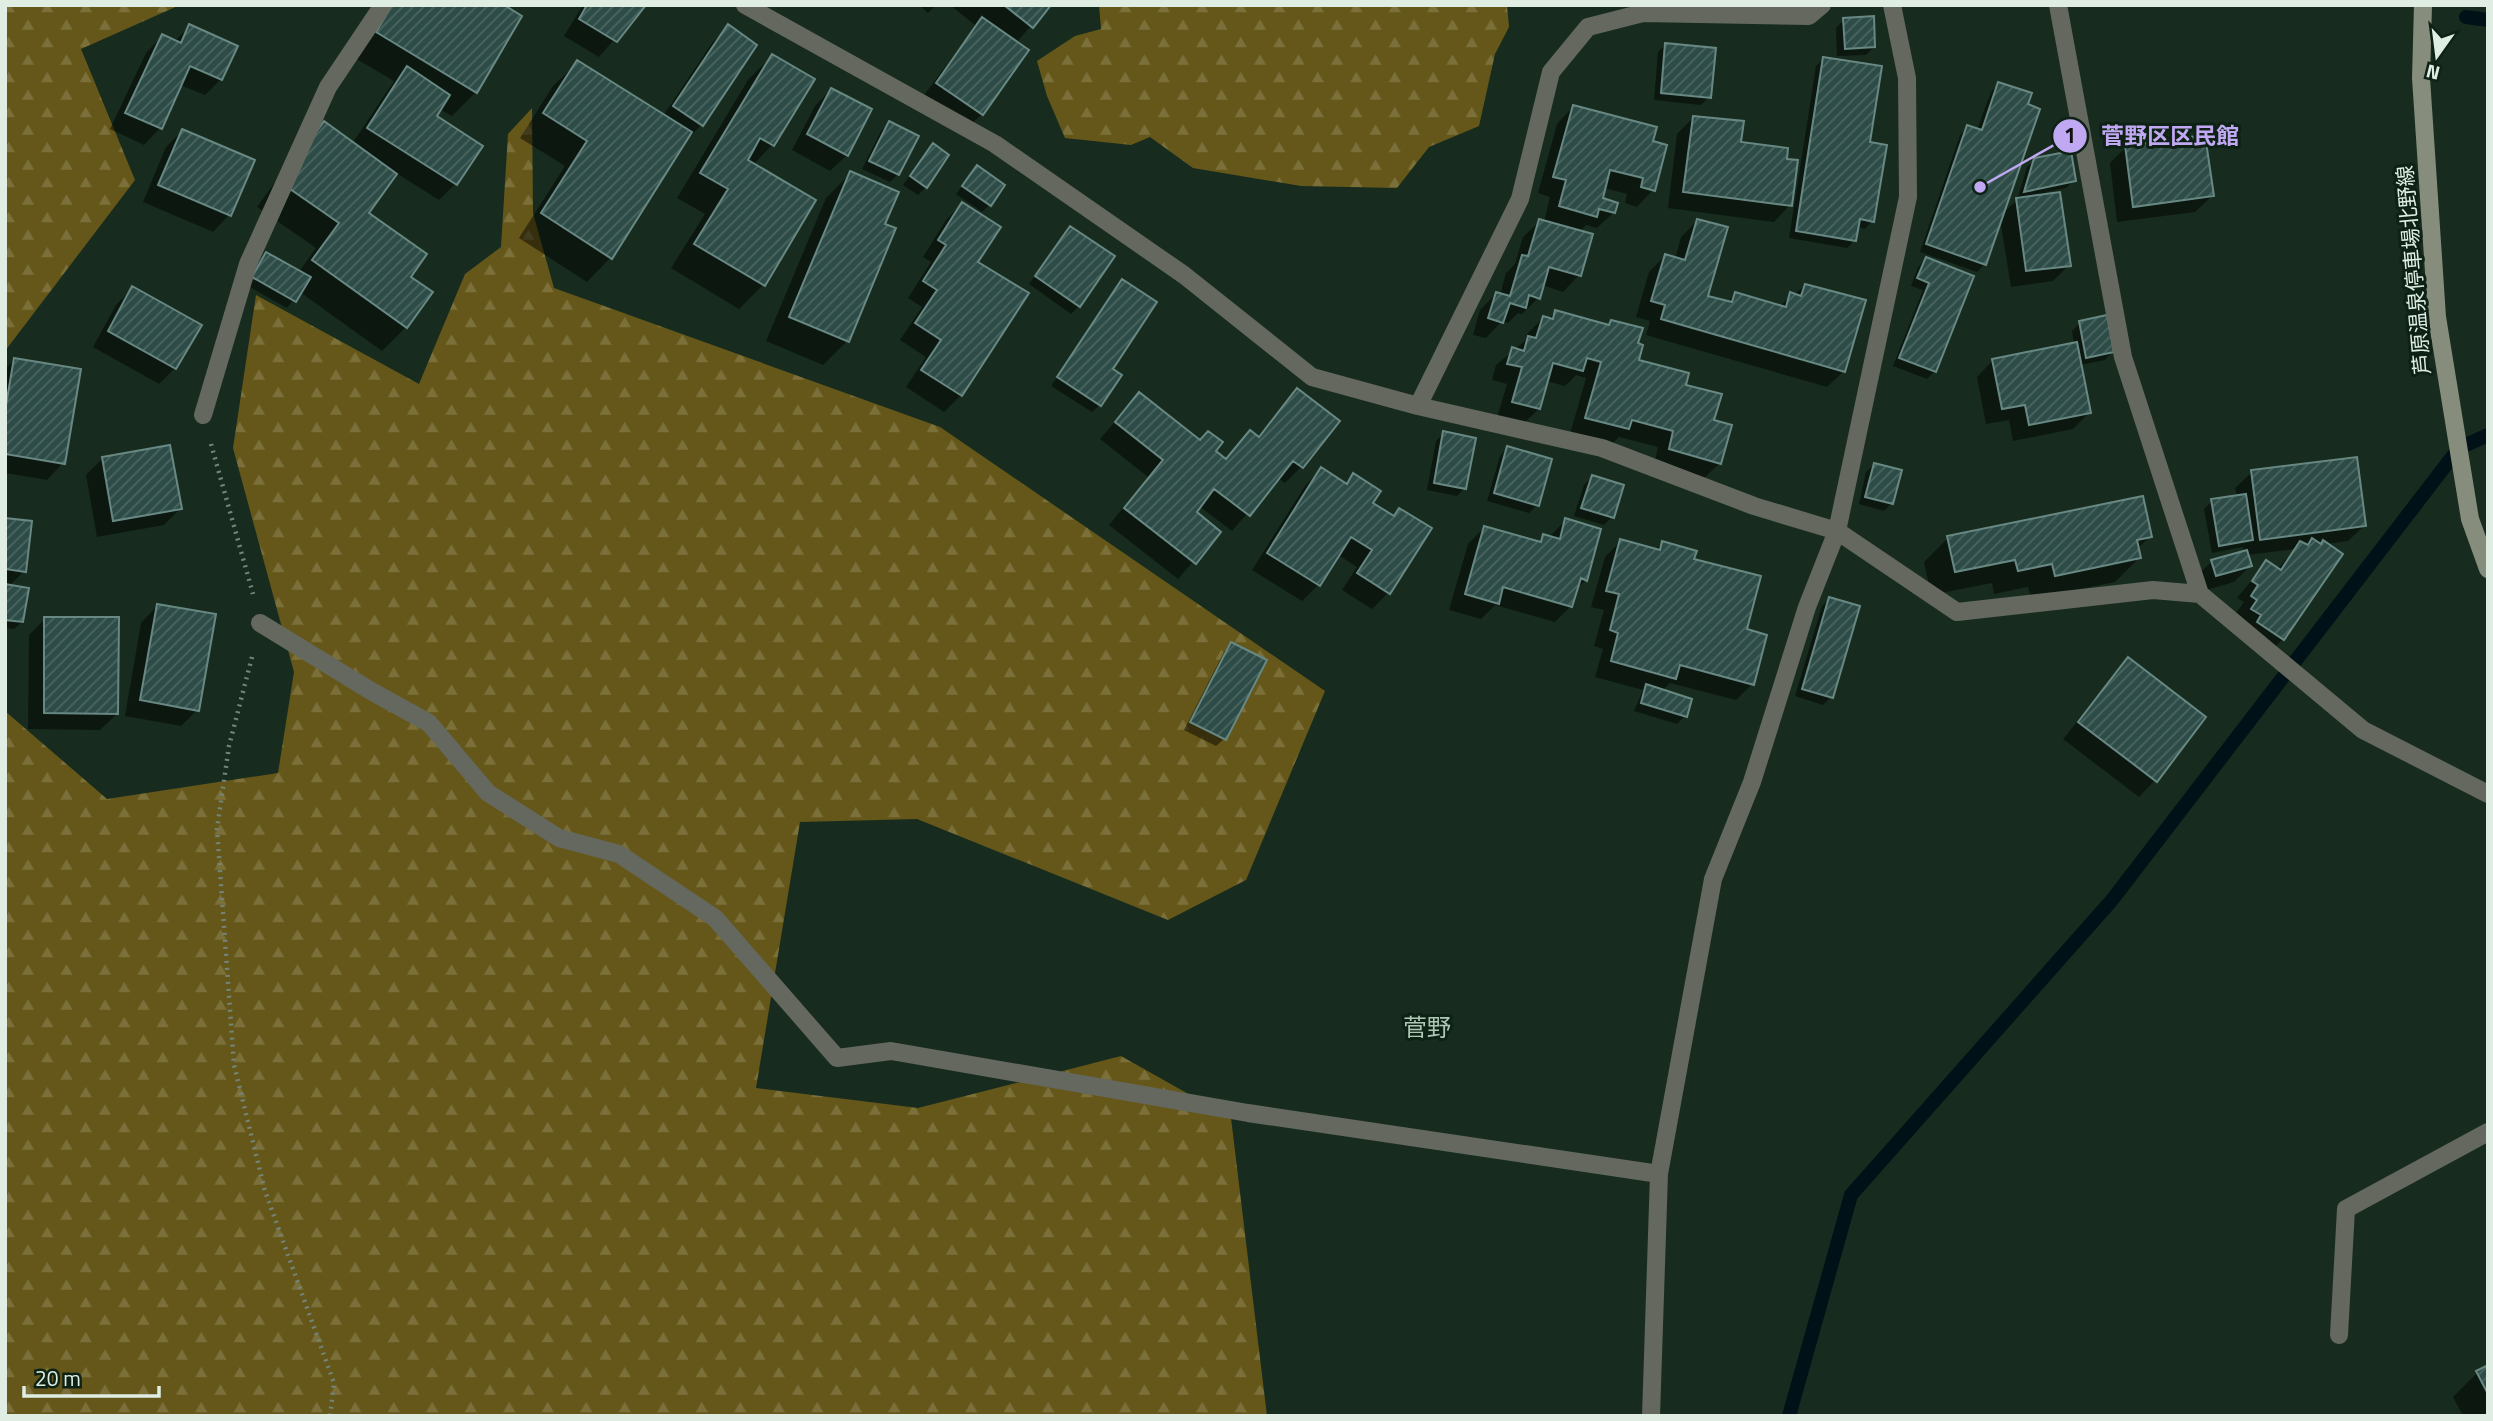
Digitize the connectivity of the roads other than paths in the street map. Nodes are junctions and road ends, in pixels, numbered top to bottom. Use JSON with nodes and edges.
{"nodes":[{"id":1,"x":383,"y":5,"type":"edge"},
{"id":2,"x":745,"y":5,"type":"edge"},
{"id":3,"x":1822,"y":5,"type":"edge"},
{"id":4,"x":1892,"y":5,"type":"edge"},
{"id":5,"x":2058,"y":5,"type":"edge"},
{"id":6,"x":2423,"y":5,"type":"edge"},
{"id":7,"x":1638,"y":9,"type":"edge"},
{"id":8,"x":1418,"y":406,"type":"junction"},
{"id":9,"x":204,"y":415,"type":"road end"},
{"id":10,"x":1838,"y":531,"type":"junction"},
{"id":11,"x":2488,"y":569,"type":"edge"},
{"id":12,"x":2200,"y":594,"type":"junction"},
{"id":13,"x":261,"y":622,"type":"road end"},
{"id":14,"x":2488,"y":794,"type":"edge"},
{"id":15,"x":2488,"y":1132,"type":"edge"},
{"id":16,"x":1659,"y":1174,"type":"junction"},
{"id":17,"x":2339,"y":1335,"type":"dead end"},
{"id":18,"x":1651,"y":1416,"type":"edge"}],
"edges":[{"from":1,"to":9,"type":"street"},
{"from":2,"to":8,"type":"street"},
{"from":3,"to":7,"type":"street"},
{"from":4,"to":10,"type":"street"},
{"from":5,"to":12,"type":"street"},
{"from":6,"to":11,"type":"main road","name":"芦原温泉停車場北野線"},
{"from":7,"to":8,"type":"street"},
{"from":8,"to":10,"type":"street"},
{"from":10,"to":12,"type":"street"},
{"from":10,"to":16,"type":"street"},
{"from":12,"to":14,"type":"street"},
{"from":13,"to":16,"type":"street"},
{"from":15,"to":17,"type":"street"},
{"from":16,"to":18,"type":"street"}]}
